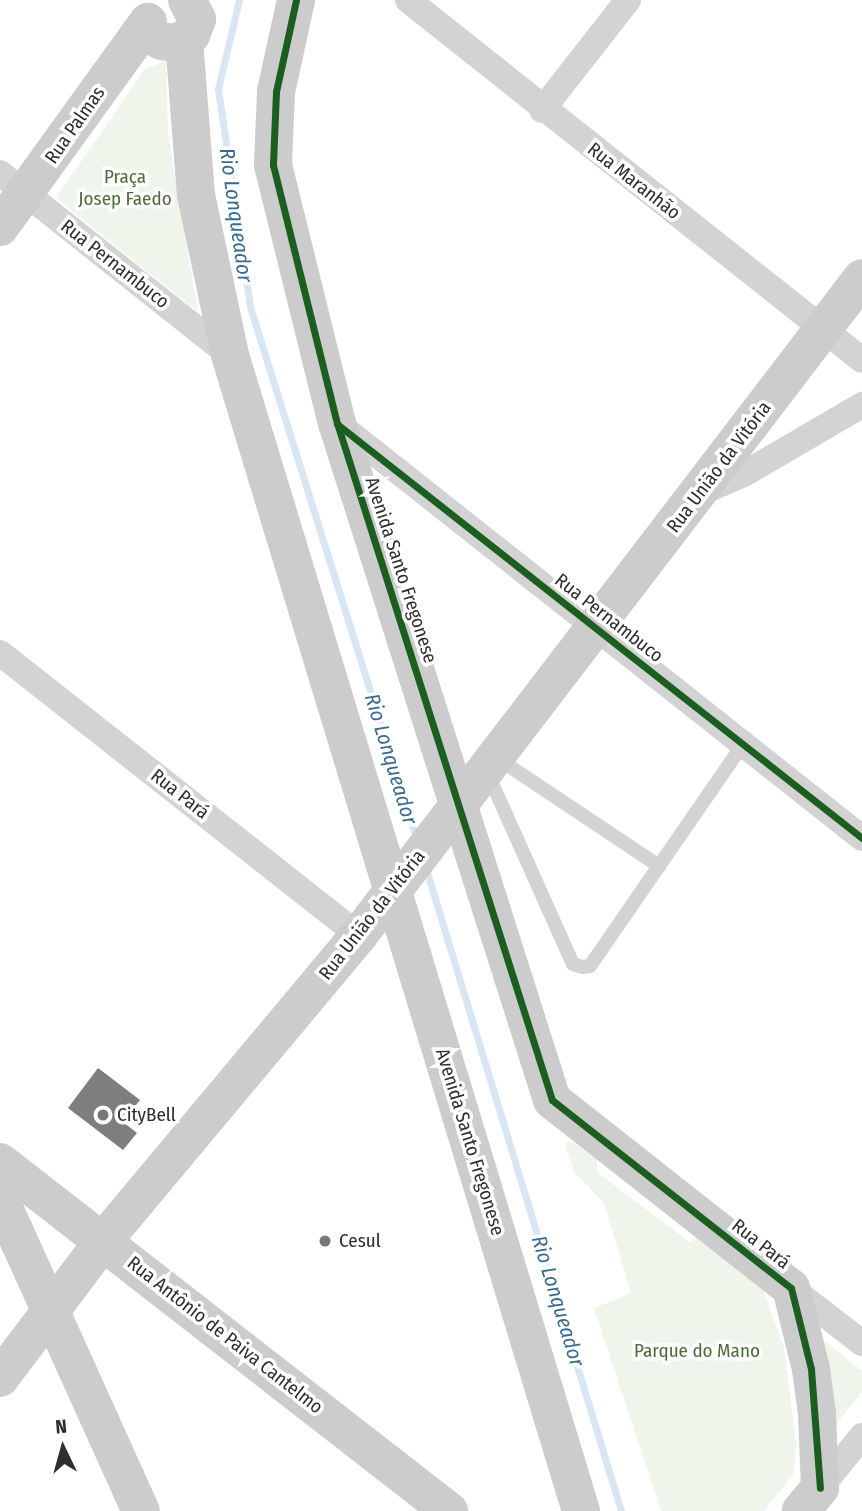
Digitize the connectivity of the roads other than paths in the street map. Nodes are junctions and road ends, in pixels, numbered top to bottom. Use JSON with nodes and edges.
{"nodes":[{"id":1,"x":296,"y":0,"type":"edge"},
{"id":2,"x":408,"y":0,"type":"edge"},
{"id":3,"x":628,"y":0,"type":"edge"},
{"id":4,"x":173,"y":9,"type":"edge"},
{"id":5,"x":542,"y":110,"type":"junction"},
{"id":6,"x":13,"y":183,"type":"edge"},
{"id":7,"x":0,"y":227,"type":"edge"},
{"id":8,"x":862,"y":278,"type":"edge"},
{"id":9,"x":824,"y":329,"type":"junction"},
{"id":10,"x":230,"y":355,"type":"junction"},
{"id":11,"x":862,"y":360,"type":"edge"},
{"id":12,"x":862,"y":405,"type":"edge"},
{"id":13,"x":337,"y":424,"type":"junction"},
{"id":14,"x":698,"y":493,"type":"junction"},
{"id":15,"x":596,"y":627,"type":"junction"},
{"id":16,"x":3,"y":661,"type":"edge"},
{"id":17,"x":743,"y":744,"type":"junction"},
{"id":18,"x":490,"y":762,"type":"junction"},
{"id":19,"x":452,"y":811,"type":"junction"},
{"id":20,"x":862,"y":838,"type":"edge"},
{"id":21,"x":659,"y":866,"type":"junction"},
{"id":22,"x":399,"y":884,"type":"junction"},
{"id":23,"x":359,"y":935,"type":"junction"},
{"id":24,"x":552,"y":1100,"type":"joint"},
{"id":25,"x":0,"y":1162,"type":"edge"},
{"id":26,"x":0,"y":1199,"type":"edge"},
{"id":27,"x":104,"y":1240,"type":"junction"},
{"id":28,"x":791,"y":1288,"type":"junction"},
{"id":29,"x":50,"y":1313,"type":"junction"},
{"id":30,"x":862,"y":1343,"type":"edge"},
{"id":31,"x":0,"y":1378,"type":"edge"},
{"id":32,"x":862,"y":1436,"type":"edge"},
{"id":33,"x":810,"y":1499,"type":"edge"},
{"id":34,"x":141,"y":1511,"type":"edge"},
{"id":35,"x":449,"y":1511,"type":"edge"},
{"id":36,"x":581,"y":1511,"type":"edge"}],
"edges":[{"from":1,"to":13,"type":"street","name":"Avenida Santo Fregonese"},
{"from":2,"to":5,"type":"street","name":"Rua Maranhão"},
{"from":3,"to":5,"type":"street"},
{"from":4,"to":6,"type":"street","name":"Rua Palmas"},
{"from":4,"to":10,"type":"street","name":"Avenida Santo Fregonese"},
{"from":5,"to":9,"type":"street","name":"Rua Maranhão"},
{"from":6,"to":7,"type":"street","name":"Rua Palmas"},
{"from":6,"to":10,"type":"street","name":"Rua Pernambuco"},
{"from":8,"to":9,"type":"street","name":"Rua União da Vitória"},
{"from":9,"to":11,"type":"street","name":"Rua Maranhão"},
{"from":9,"to":14,"type":"street","name":"Rua União da Vitória"},
{"from":10,"to":22,"type":"street","name":"Avenida Santo Fregonese"},
{"from":12,"to":14,"type":"street"},
{"from":13,"to":15,"type":"street","name":"Rua Pernambuco"},
{"from":13,"to":19,"type":"street","name":"Avenida Santo Fregonese"},
{"from":14,"to":15,"type":"street","name":"Rua União da Vitória"},
{"from":15,"to":17,"type":"street","name":"Rua Pernambuco"},
{"from":15,"to":18,"type":"street","name":"Rua União da Vitória"},
{"from":16,"to":23,"type":"street","name":"Rua Pará"},
{"from":17,"to":20,"type":"street","name":"Rua Pernambuco"},
{"from":17,"to":21,"type":"lane"},
{"from":18,"to":19,"type":"street","name":"Rua União da Vitória"},
{"from":18,"to":21,"type":"lane"},
{"from":18,"to":21,"type":"lane"},
{"from":19,"to":22,"type":"street","name":"Rua União da Vitória"},
{"from":19,"to":24,"type":"street","name":"Avenida Santo Fregonese"},
{"from":22,"to":23,"type":"street","name":"Rua União da Vitória"},
{"from":22,"to":36,"type":"street","name":"Avenida Santo Fregonese"},
{"from":23,"to":27,"type":"street","name":"Rua União da Vitória"},
{"from":24,"to":28,"type":"street","name":"Rua Pará"},
{"from":25,"to":27,"type":"street","name":"Rua Antônio de Paiva Cantelmo"},
{"from":26,"to":29,"type":"street"},
{"from":27,"to":29,"type":"street","name":"Rua União da Vitória"},
{"from":27,"to":35,"type":"street","name":"Rua Antônio de Paiva Cantelmo"},
{"from":28,"to":30,"type":"street","name":"Rua Pará"},
{"from":28,"to":33,"type":"street","name":"Rua Pará"},
{"from":29,"to":31,"type":"street","name":"Rua União da Vitória"},
{"from":29,"to":34,"type":"street"},
{"from":32,"to":33,"type":"street"}]}
